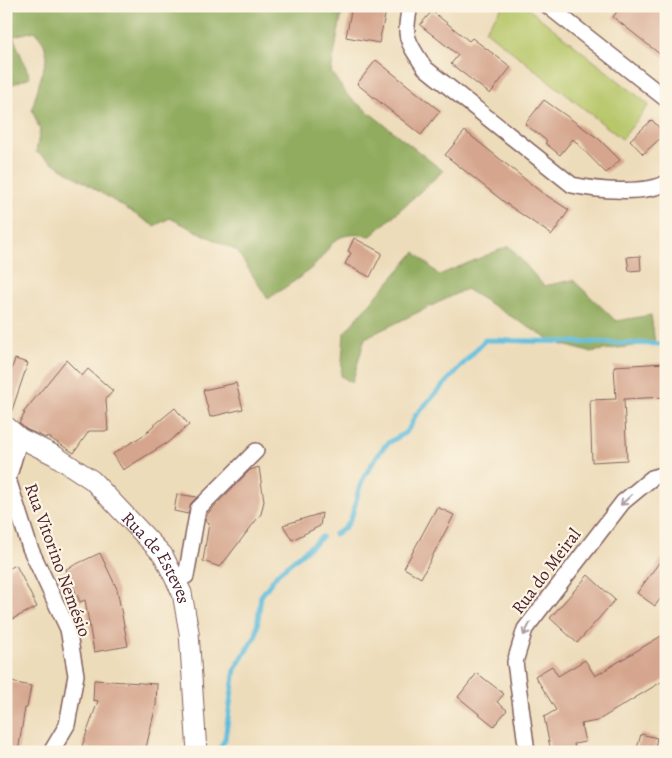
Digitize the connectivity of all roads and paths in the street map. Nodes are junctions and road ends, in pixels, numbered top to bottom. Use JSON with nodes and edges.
{"nodes":[{"id":1,"x":410,"y":6,"type":"edge"},
{"id":2,"x":548,"y":6,"type":"edge"},
{"id":3,"x":666,"y":99,"type":"edge"},
{"id":4,"x":663,"y":188,"type":"edge"},
{"id":5,"x":13,"y":432,"type":"edge"},
{"id":6,"x":256,"y":451,"type":"dead end"},
{"id":7,"x":666,"y":474,"type":"edge"},
{"id":8,"x":176,"y":580,"type":"junction"},
{"id":9,"x":51,"y":752,"type":"edge"},
{"id":10,"x":197,"y":752,"type":"edge"},
{"id":11,"x":527,"y":752,"type":"edge"}],
"edges":[{"from":1,"to":4,"type":"street"},
{"from":2,"to":3,"type":"street"},
{"from":5,"to":8,"type":"street","name":"Rua de Esteves"},
{"from":5,"to":9,"type":"street","name":"Rua Vitorino Nemésio"},
{"from":6,"to":8,"type":"street"},
{"from":7,"to":11,"type":"street","name":"Rua do Meiral","one_way":true},
{"from":8,"to":10,"type":"street","name":"Rua de Esteves"}]}
